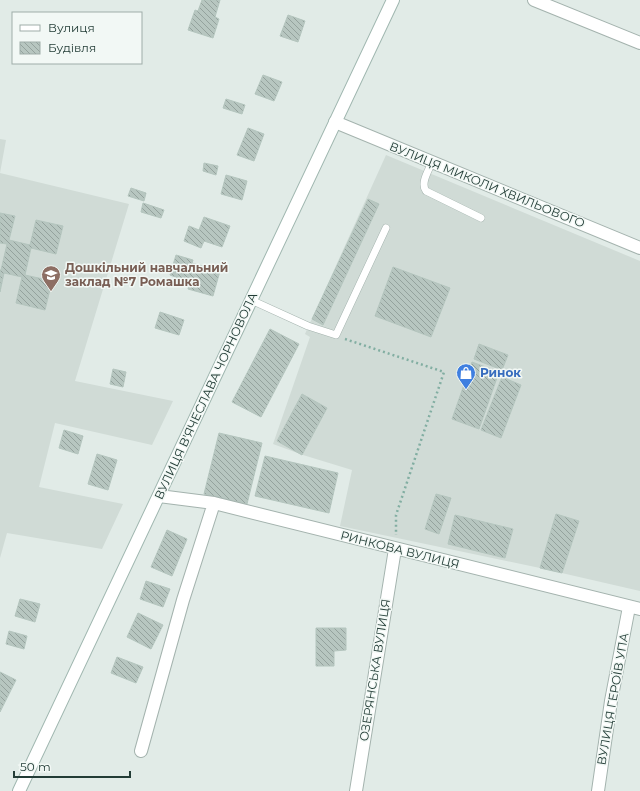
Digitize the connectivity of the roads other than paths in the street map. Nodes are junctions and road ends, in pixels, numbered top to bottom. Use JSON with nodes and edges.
{"nodes":[{"id":1,"x":392,"y":0,"type":"edge"},
{"id":2,"x":534,"y":0,"type":"edge"},
{"id":3,"x":640,"y":43,"type":"edge"},
{"id":4,"x":335,"y":122,"type":"junction"},
{"id":5,"x":432,"y":162,"type":"junction"},
{"id":6,"x":481,"y":218,"type":"dead end"},
{"id":7,"x":386,"y":228,"type":"dead end"},
{"id":8,"x":640,"y":248,"type":"edge"},
{"id":9,"x":251,"y":300,"type":"junction"},
{"id":10,"x":159,"y":496,"type":"junction"},
{"id":11,"x":214,"y":503,"type":"junction"},
{"id":12,"x":395,"y":549,"type":"junction"},
{"id":13,"x":635,"y":608,"type":"edge"},
{"id":14,"x":141,"y":751,"type":"dead end"},
{"id":15,"x":19,"y":791,"type":"edge"},
{"id":16,"x":356,"y":791,"type":"edge"},
{"id":17,"x":598,"y":791,"type":"edge"}],
"edges":[{"from":1,"to":4,"type":"street","name":"ВУЛИЦЯ В'ЯЧЕСЛАВА ЧОРНОВОЛА"},
{"from":2,"to":3,"type":"street"},
{"from":4,"to":5,"type":"street","name":"ВУЛИЦЯ МИКОЛИ ХВИЛЬОВОГО"},
{"from":4,"to":9,"type":"street","name":"ВУЛИЦЯ В'ЯЧЕСЛАВА ЧОРНОВОЛА"},
{"from":5,"to":6,"type":"lane"},
{"from":5,"to":8,"type":"street","name":"ВУЛИЦЯ МИКОЛИ ХВИЛЬОВОГО"},
{"from":7,"to":9,"type":"lane"},
{"from":9,"to":10,"type":"street","name":"ВУЛИЦЯ В'ЯЧЕСЛАВА ЧОРНОВОЛА"},
{"from":10,"to":11,"type":"street","name":"РИНКОВА ВУЛИЦЯ"},
{"from":10,"to":15,"type":"street","name":"ВУЛИЦЯ В'ЯЧЕСЛАВА ЧОРНОВОЛА"},
{"from":11,"to":12,"type":"street","name":"РИНКОВА ВУЛИЦЯ"},
{"from":11,"to":14,"type":"street"},
{"from":12,"to":13,"type":"street","name":"РИНКОВА ВУЛИЦЯ"},
{"from":12,"to":16,"type":"street","name":"ОЗЕРЯНСЬКА ВУЛИЦЯ"},
{"from":13,"to":17,"type":"street","name":"ВУЛИЦЯ ГЕРОЇВ УПА"}]}
